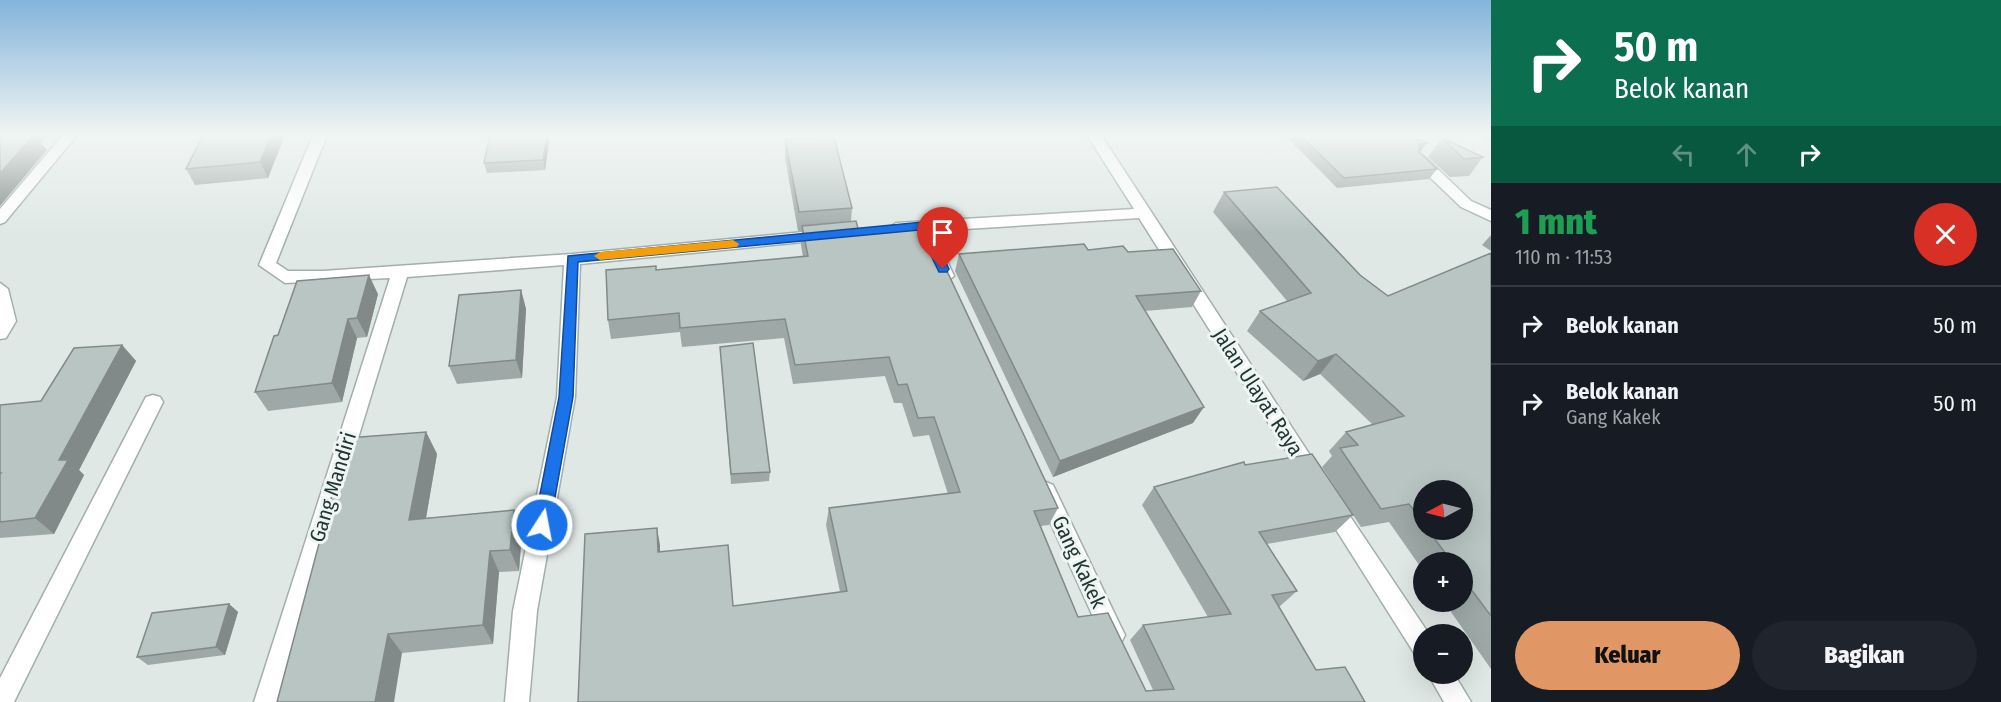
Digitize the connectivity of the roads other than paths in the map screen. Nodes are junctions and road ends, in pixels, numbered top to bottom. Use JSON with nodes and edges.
{"nodes":[{"id":1,"x":43,"y":168,"type":"edge"},
{"id":2,"x":307,"y":168,"type":"edge"},
{"id":3,"x":1115,"y":168,"type":"edge"},
{"id":4,"x":1428,"y":168,"type":"edge"},
{"id":5,"x":1143,"y":213,"type":"junction"},
{"id":6,"x":1491,"y":216,"type":"edge"},
{"id":7,"x":0,"y":219,"type":"edge"},
{"id":8,"x":923,"y":226,"type":"junction"},
{"id":9,"x":876,"y":230,"type":"edge"},
{"id":10,"x":841,"y":234,"type":"edge"},
{"id":11,"x":572,"y":259,"type":"junction"},
{"id":12,"x":400,"y":271,"type":"junction"},
{"id":13,"x":0,"y":289,"type":"edge"},
{"id":14,"x":953,"y":291,"type":"edge"},
{"id":15,"x":0,"y":333,"type":"edge"},
{"id":16,"x":153,"y":402,"type":"dead end"},
{"id":17,"x":1039,"y":475,"type":"edge"},
{"id":18,"x":1413,"y":631,"type":"edge"},
{"id":19,"x":1119,"y":648,"type":"edge"},
{"id":20,"x":1447,"y":684,"type":"edge"},
{"id":21,"x":1,"y":702,"type":"edge"},
{"id":22,"x":266,"y":702,"type":"edge"},
{"id":23,"x":517,"y":702,"type":"edge"},
{"id":24,"x":1459,"y":702,"type":"edge"}],
"edges":[{"from":1,"to":7,"type":"street"},
{"from":2,"to":12,"type":"street"},
{"from":3,"to":5,"type":"street","name":"Jalan Ulayat Raya"},
{"from":4,"to":6,"type":"street"},
{"from":5,"to":8,"type":"street"},
{"from":5,"to":18,"type":"street","name":"Jalan Ulayat Raya"},
{"from":8,"to":9,"type":"street"},
{"from":8,"to":14,"type":"street"},
{"from":10,"to":11,"type":"street"},
{"from":11,"to":12,"type":"street"},
{"from":11,"to":23,"type":"street"},
{"from":12,"to":22,"type":"street","name":"Gang Mandiri"},
{"from":13,"to":15,"type":"street"},
{"from":16,"to":21,"type":"street"},
{"from":17,"to":19,"type":"street","name":"Gang Kakek"},
{"from":20,"to":24,"type":"street"}]}
